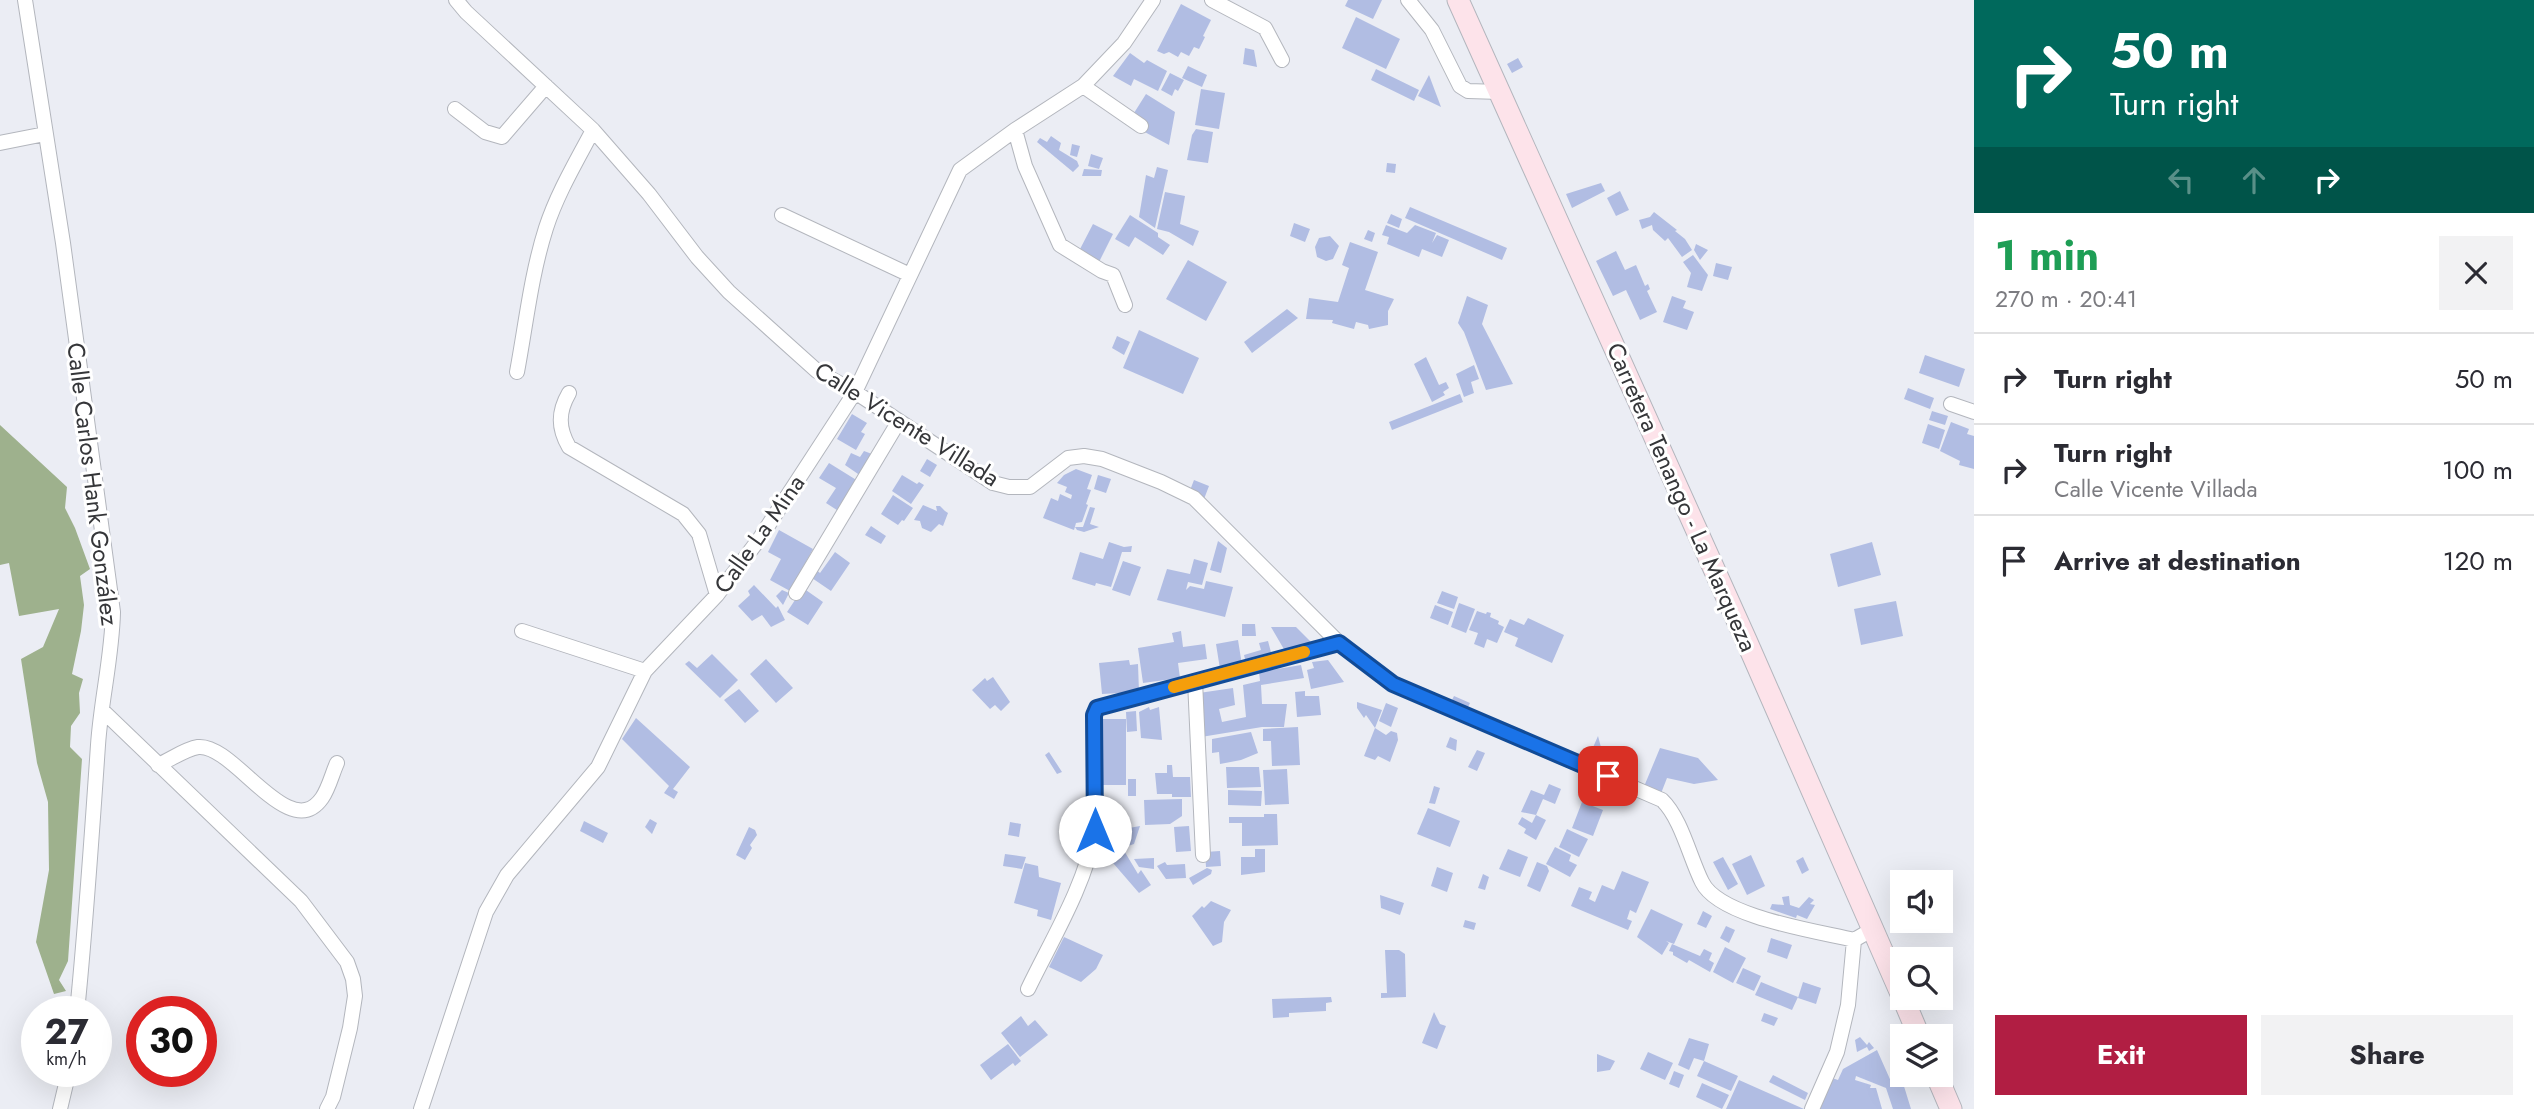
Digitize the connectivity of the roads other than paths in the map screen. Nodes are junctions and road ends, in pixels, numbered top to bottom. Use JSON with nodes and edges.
{"nodes":[{"id":1,"x":25,"y":0,"type":"edge"},
{"id":2,"x":456,"y":0,"type":"edge"},
{"id":3,"x":1153,"y":0,"type":"edge"},
{"id":4,"x":1212,"y":0,"type":"edge"},
{"id":5,"x":1408,"y":0,"type":"edge"},
{"id":6,"x":1458,"y":0,"type":"edge"},
{"id":7,"x":1282,"y":60,"type":"dead end"},
{"id":8,"x":546,"y":86,"type":"junction"},
{"id":9,"x":1083,"y":86,"type":"junction"},
{"id":10,"x":1500,"y":92,"type":"junction"},
{"id":11,"x":454,"y":109,"type":"dead end"},
{"id":12,"x":1141,"y":126,"type":"dead end"},
{"id":13,"x":593,"y":130,"type":"junction"},
{"id":14,"x":1015,"y":130,"type":"junction"},
{"id":15,"x":45,"y":134,"type":"junction"},
{"id":16,"x":0,"y":143,"type":"edge"},
{"id":17,"x":782,"y":215,"type":"dead end"},
{"id":18,"x":910,"y":275,"type":"junction"},
{"id":19,"x":1125,"y":305,"type":"dead end"},
{"id":20,"x":517,"y":372,"type":"dead end"},
{"id":21,"x":855,"y":392,"type":"junction"},
{"id":22,"x":569,"y":393,"type":"dead end"},
{"id":23,"x":1951,"y":404,"type":"dead end"},
{"id":24,"x":1974,"y":412,"type":"edge"},
{"id":25,"x":899,"y":421,"type":"junction"},
{"id":26,"x":796,"y":593,"type":"dead end"},
{"id":27,"x":717,"y":595,"type":"junction"},
{"id":28,"x":522,"y":631,"type":"dead end"},
{"id":29,"x":1339,"y":643,"type":"junction"},
{"id":30,"x":645,"y":671,"type":"junction"},
{"id":31,"x":1195,"y":681,"type":"junction"},
{"id":32,"x":103,"y":711,"type":"junction"},
{"id":33,"x":337,"y":763,"type":"dead end"},
{"id":34,"x":158,"y":765,"type":"junction"},
{"id":35,"x":1203,"y":855,"type":"dead end"},
{"id":36,"x":1873,"y":929,"type":"junction"},
{"id":37,"x":1854,"y":940,"type":"junction"},
{"id":38,"x":1890,"y":968,"type":"edge"},
{"id":39,"x":1028,"y":989,"type":"dead end"},
{"id":40,"x":78,"y":996,"type":"edge"},
{"id":41,"x":65,"y":1087,"type":"edge"},
{"id":42,"x":1942,"y":1087,"type":"edge"},
{"id":43,"x":60,"y":1109,"type":"edge"},
{"id":44,"x":327,"y":1109,"type":"edge"},
{"id":45,"x":421,"y":1109,"type":"edge"},
{"id":46,"x":1812,"y":1109,"type":"edge"},
{"id":47,"x":1951,"y":1109,"type":"edge"}],
"edges":[{"from":1,"to":15,"type":"street","name":"Calle Carlos Hank González"},
{"from":2,"to":8,"type":"street","name":"Calle Vicente Villada"},
{"from":3,"to":9,"type":"street","name":"Calle La Mina"},
{"from":4,"to":7,"type":"street"},
{"from":5,"to":10,"type":"street"},
{"from":6,"to":10,"type":"main road","name":"Carretera Tenango - La Marqueza"},
{"from":8,"to":11,"type":"street"},
{"from":8,"to":13,"type":"street","name":"Calle Vicente Villada"},
{"from":9,"to":12,"type":"street"},
{"from":9,"to":14,"type":"street","name":"Calle La Mina"},
{"from":10,"to":36,"type":"main road","name":"Carretera Tenango - La Marqueza"},
{"from":13,"to":20,"type":"street"},
{"from":13,"to":21,"type":"street","name":"Calle Vicente Villada"},
{"from":14,"to":18,"type":"street","name":"Calle La Mina"},
{"from":14,"to":19,"type":"street"},
{"from":15,"to":16,"type":"street"},
{"from":15,"to":32,"type":"street","name":"Calle Carlos Hank González"},
{"from":17,"to":18,"type":"street"},
{"from":18,"to":21,"type":"street","name":"Calle La Mina"},
{"from":21,"to":25,"type":"street","name":"Calle Vicente Villada"},
{"from":21,"to":27,"type":"street","name":"Calle La Mina"},
{"from":22,"to":27,"type":"street"},
{"from":23,"to":24,"type":"street"},
{"from":25,"to":26,"type":"street"},
{"from":25,"to":29,"type":"street","name":"Calle Vicente Villada"},
{"from":27,"to":30,"type":"street","name":"Calle La Mina"},
{"from":28,"to":30,"type":"street"},
{"from":29,"to":31,"type":"street"},
{"from":29,"to":37,"type":"street","name":"Calle Vicente Villada"},
{"from":30,"to":45,"type":"street","name":"Calle La Mina"},
{"from":31,"to":35,"type":"street"},
{"from":31,"to":39,"type":"street"},
{"from":32,"to":34,"type":"street"},
{"from":32,"to":40,"type":"street","name":"Calle Carlos Hank González"},
{"from":33,"to":34,"type":"street"},
{"from":34,"to":44,"type":"street"},
{"from":36,"to":37,"type":"street"},
{"from":36,"to":38,"type":"main road","name":"Carretera Tenango - La Marqueza"},
{"from":37,"to":46,"type":"street"},
{"from":41,"to":43,"type":"street"},
{"from":42,"to":47,"type":"main road"}]}
